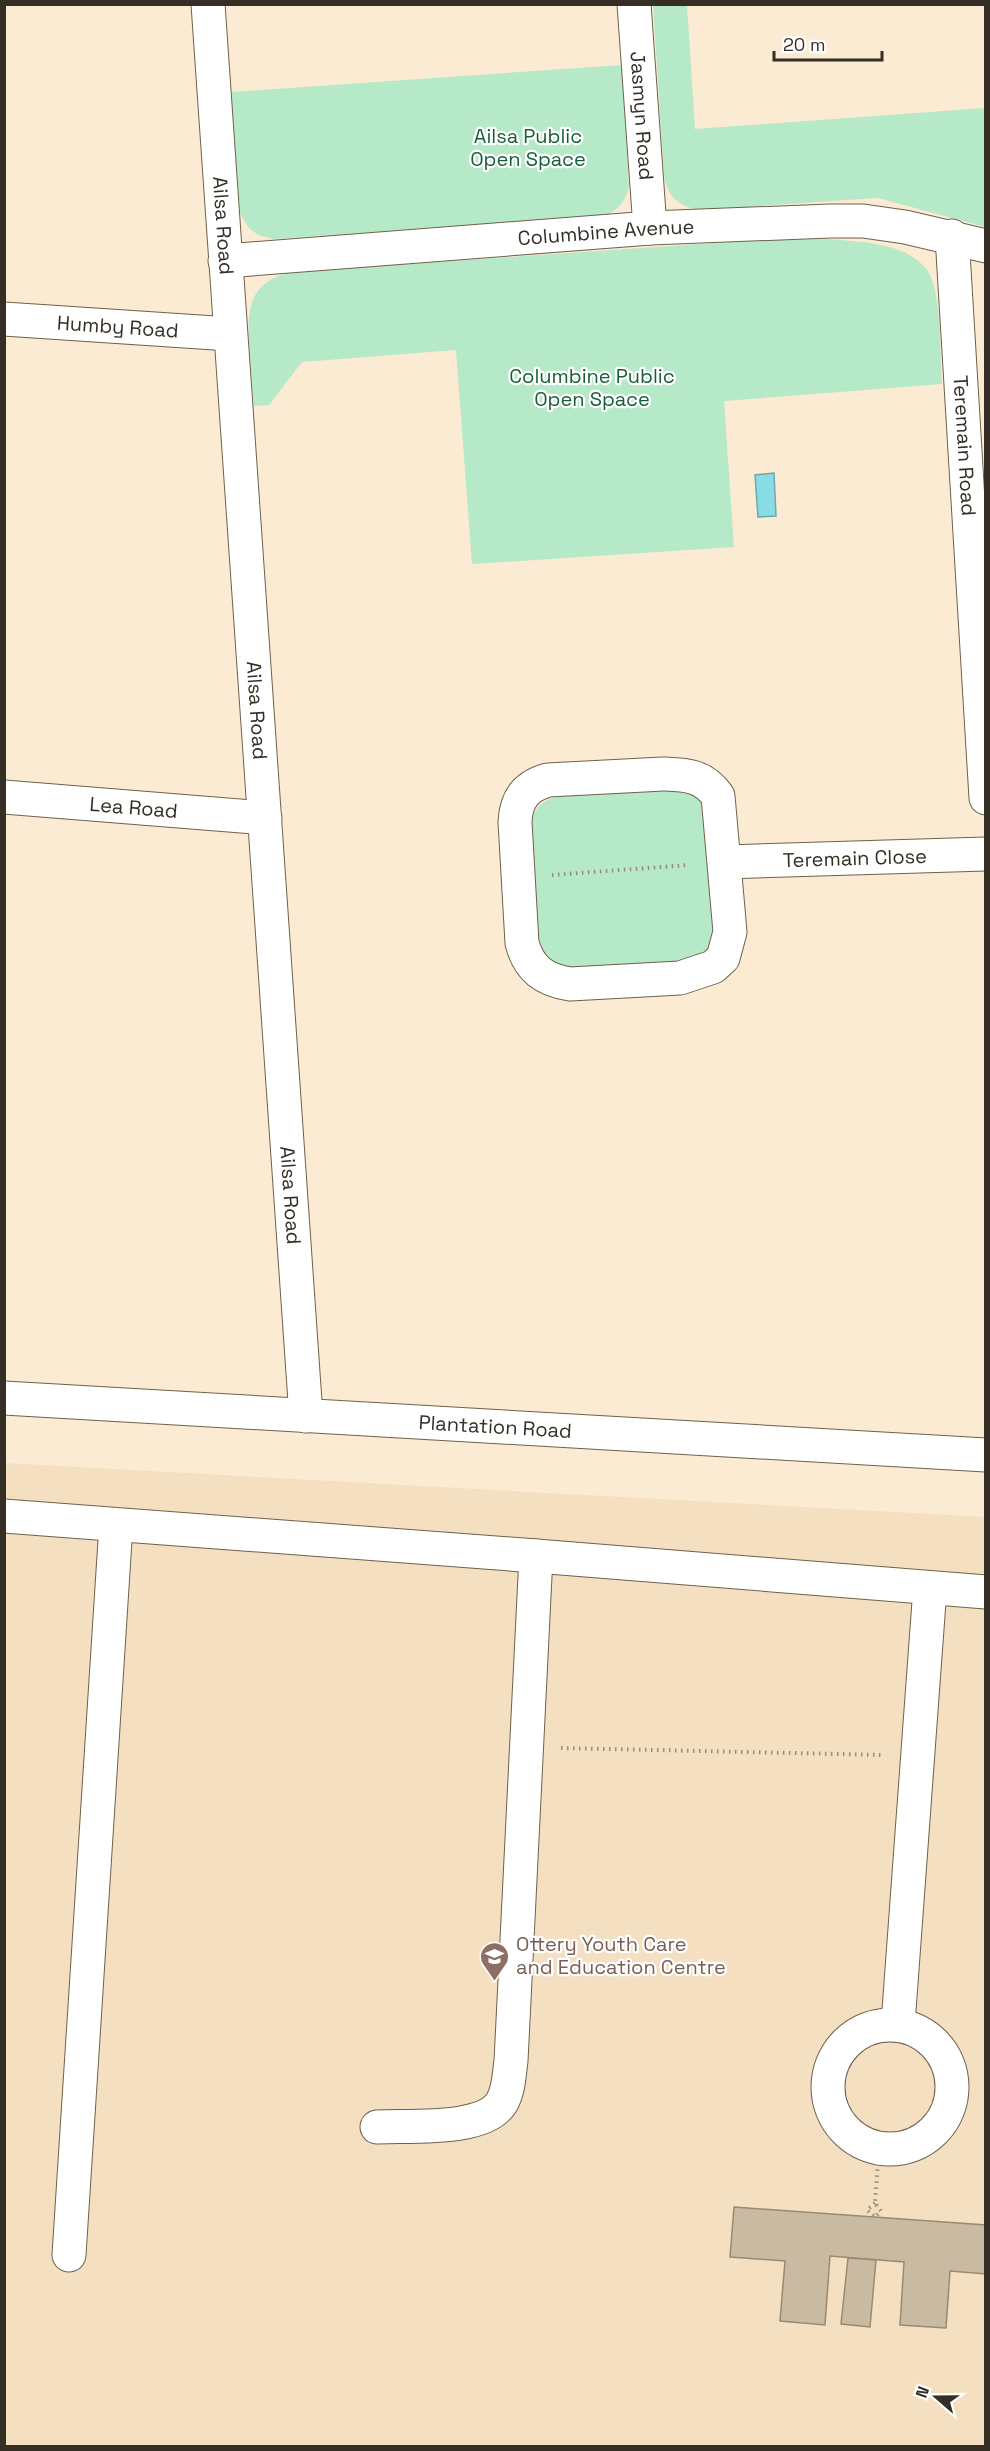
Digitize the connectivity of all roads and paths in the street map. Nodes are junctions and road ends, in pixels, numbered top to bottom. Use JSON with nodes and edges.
{"nodes":[{"id":1,"x":208,"y":4,"type":"edge"},
{"id":2,"x":634,"y":4,"type":"edge"},
{"id":3,"x":650,"y":228,"type":"junction"},
{"id":4,"x":951,"y":236,"type":"junction"},
{"id":5,"x":986,"y":246,"type":"edge"},
{"id":6,"x":225,"y":261,"type":"junction"},
{"id":7,"x":4,"y":319,"type":"edge"},
{"id":8,"x":230,"y":334,"type":"junction"},
{"id":9,"x":4,"y":797,"type":"edge"},
{"id":10,"x":986,"y":798,"type":"edge"},
{"id":11,"x":265,"y":818,"type":"junction"},
{"id":12,"x":986,"y":854,"type":"edge"},
{"id":13,"x":725,"y":862,"type":"junction"},
{"id":14,"x":518,"y":877,"type":"junction"},
{"id":15,"x":4,"y":1398,"type":"edge"},
{"id":16,"x":306,"y":1416,"type":"junction"},
{"id":17,"x":986,"y":1455,"type":"edge"},
{"id":18,"x":4,"y":1516,"type":"edge"},
{"id":19,"x":116,"y":1525,"type":"junction"},
{"id":20,"x":536,"y":1556,"type":"junction"},
{"id":21,"x":930,"y":1588,"type":"junction"},
{"id":22,"x":986,"y":1593,"type":"edge"},
{"id":23,"x":526,"y":1748,"type":"junction"},
{"id":24,"x":918,"y":1756,"type":"junction"},
{"id":25,"x":898,"y":2024,"type":"junction"},
{"id":26,"x":377,"y":2127,"type":"dead end"},
{"id":27,"x":879,"y":2149,"type":"junction"},
{"id":28,"x":875,"y":2203,"type":"dead end"},
{"id":29,"x":69,"y":2255,"type":"dead end"}],
"edges":[{"from":1,"to":6,"type":"street","name":"Ailsa Road"},
{"from":2,"to":3,"type":"street","name":"Jasmyn Road"},
{"from":3,"to":4,"type":"street","name":"Columbine Avenue"},
{"from":3,"to":6,"type":"street","name":"Columbine Avenue"},
{"from":4,"to":5,"type":"street","name":"Columbine Avenue"},
{"from":4,"to":10,"type":"street","name":"Teremain Road"},
{"from":6,"to":8,"type":"street","name":"Ailsa Road"},
{"from":7,"to":8,"type":"street","name":"Humby Road"},
{"from":8,"to":11,"type":"street","name":"Ailsa Road"},
{"from":9,"to":11,"type":"street","name":"Lea Road"},
{"from":11,"to":16,"type":"street","name":"Ailsa Road"},
{"from":12,"to":13,"type":"street","name":"Teremain Close"},
{"from":13,"to":14,"type":"path"},
{"from":13,"to":14,"type":"street"},
{"from":13,"to":14,"type":"street"},
{"from":15,"to":16,"type":"street","name":"Plantation Road"},
{"from":16,"to":17,"type":"street","name":"Plantation Road"},
{"from":18,"to":19,"type":"street"},
{"from":19,"to":20,"type":"street"},
{"from":19,"to":29,"type":"street"},
{"from":20,"to":21,"type":"street"},
{"from":20,"to":23,"type":"street"},
{"from":21,"to":22,"type":"street"},
{"from":21,"to":24,"type":"street"},
{"from":23,"to":24,"type":"path"},
{"from":23,"to":26,"type":"street"},
{"from":24,"to":25,"type":"street"},
{"from":25,"to":27,"type":"street"},
{"from":25,"to":27,"type":"street"},
{"from":27,"to":28,"type":"path"}]}
